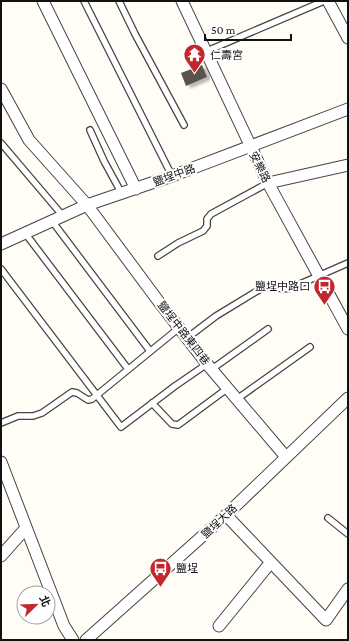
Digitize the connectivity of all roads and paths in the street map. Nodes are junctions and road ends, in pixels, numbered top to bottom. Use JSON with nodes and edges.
{"nodes":[{"id":1,"x":44,"y":1,"type":"edge"},
{"id":2,"x":84,"y":1,"type":"edge"},
{"id":3,"x":119,"y":1,"type":"edge"},
{"id":4,"x":182,"y":1,"type":"edge"},
{"id":5,"x":324,"y":1,"type":"edge"},
{"id":6,"x":328,"y":1,"type":"edge"},
{"id":7,"x":348,"y":38,"type":"edge"},
{"id":8,"x":207,"y":51,"type":"junction"},
{"id":9,"x":1,"y":89,"type":"edge"},
{"id":10,"x":348,"y":109,"type":"edge"},
{"id":11,"x":184,"y":124,"type":"dead end"},
{"id":12,"x":90,"y":130,"type":"dead end"},
{"id":13,"x":1,"y":143,"type":"edge"},
{"id":14,"x":250,"y":147,"type":"junction"},
{"id":15,"x":348,"y":166,"type":"edge"},
{"id":16,"x":172,"y":176,"type":"junction"},
{"id":17,"x":268,"y":183,"type":"junction"},
{"id":18,"x":136,"y":189,"type":"junction"},
{"id":19,"x":122,"y":194,"type":"junction"},
{"id":20,"x":87,"y":205,"type":"junction"},
{"id":21,"x":63,"y":216,"type":"junction"},
{"id":22,"x":52,"y":221,"type":"junction"},
{"id":23,"x":25,"y":233,"type":"junction"},
{"id":24,"x":1,"y":244,"type":"edge"},
{"id":25,"x":158,"y":256,"type":"dead end"},
{"id":26,"x":348,"y":263,"type":"edge"},
{"id":27,"x":1,"y":269,"type":"edge"},
{"id":28,"x":318,"y":276,"type":"junction"},
{"id":29,"x":179,"y":328,"type":"junction"},
{"id":30,"x":268,"y":329,"type":"dead end"},
{"id":31,"x":348,"y":329,"type":"edge"},
{"id":32,"x":188,"y":338,"type":"junction"},
{"id":33,"x":310,"y":347,"type":"dead end"},
{"id":34,"x":150,"y":352,"type":"junction"},
{"id":35,"x":210,"y":366,"type":"junction"},
{"id":36,"x":128,"y":370,"type":"junction"},
{"id":37,"x":228,"y":388,"type":"junction"},
{"id":38,"x":96,"y":395,"type":"junction"},
{"id":39,"x":348,"y":398,"type":"edge"},
{"id":40,"x":237,"y":399,"type":"junction"},
{"id":41,"x":152,"y":403,"type":"junction"},
{"id":42,"x":1,"y":423,"type":"edge"},
{"id":43,"x":286,"y":457,"type":"junction"},
{"id":44,"x":1,"y":462,"type":"edge"},
{"id":45,"x":4,"y":480,"type":"edge"},
{"id":46,"x":226,"y":514,"type":"junction"},
{"id":47,"x":328,"y":518,"type":"dead end"},
{"id":48,"x":26,"y":528,"type":"junction"},
{"id":49,"x":348,"y":534,"type":"edge"},
{"id":50,"x":1,"y":556,"type":"edge"},
{"id":51,"x":271,"y":562,"type":"junction"},
{"id":52,"x":348,"y":589,"type":"edge"},
{"id":53,"x":219,"y":626,"type":"dead end"},
{"id":54,"x":73,"y":640,"type":"edge"},
{"id":55,"x":86,"y":640,"type":"edge"}],
"edges":[{"from":1,"to":18,"type":"street"},
{"from":2,"to":16,"type":"lane"},
{"from":3,"to":11,"type":"lane"},
{"from":4,"to":8,"type":"street","name":"安樂路"},
{"from":5,"to":8,"type":"lane"},
{"from":6,"to":7,"type":"street"},
{"from":8,"to":14,"type":"street","name":"安樂路"},
{"from":9,"to":20,"type":"street","name":"鹽埕中路東四巷"},
{"from":10,"to":14,"type":"street","name":"鹽埕中路"},
{"from":12,"to":19,"type":"lane"},
{"from":13,"to":21,"type":"lane"},
{"from":14,"to":16,"type":"street","name":"鹽埕中路"},
{"from":14,"to":17,"type":"street","name":"安樂路"},
{"from":15,"to":17,"type":"street"},
{"from":16,"to":18,"type":"street","name":"鹽埕中路"},
{"from":17,"to":25,"type":"lane"},
{"from":17,"to":28,"type":"street","name":"安樂路"},
{"from":18,"to":19,"type":"street","name":"鹽埕中路"},
{"from":19,"to":20,"type":"street","name":"鹽埕中路"},
{"from":20,"to":21,"type":"street","name":"鹽埕中路"},
{"from":20,"to":29,"type":"street","name":"鹽埕中路東四巷"},
{"from":21,"to":22,"type":"street","name":"鹽埕中路"},
{"from":22,"to":23,"type":"street","name":"鹽埕中路"},
{"from":22,"to":34,"type":"lane"},
{"from":23,"to":24,"type":"street","name":"鹽埕中路"},
{"from":23,"to":36,"type":"lane"},
{"from":26,"to":28,"type":"lane"},
{"from":27,"to":38,"type":"lane"},
{"from":28,"to":31,"type":"street","name":"安樂路"},
{"from":28,"to":32,"type":"lane"},
{"from":29,"to":32,"type":"street","name":"鹽埕中路東四巷"},
{"from":29,"to":34,"type":"lane"},
{"from":30,"to":35,"type":"lane"},
{"from":32,"to":35,"type":"street","name":"鹽埕中路東四巷"},
{"from":33,"to":40,"type":"lane"},
{"from":34,"to":36,"type":"lane"},
{"from":35,"to":37,"type":"street","name":"鹽埕中路東四巷"},
{"from":35,"to":41,"type":"lane"},
{"from":36,"to":38,"type":"lane"},
{"from":37,"to":40,"type":"street","name":"鹽埕中路東四巷"},
{"from":37,"to":41,"type":"lane"},
{"from":38,"to":41,"type":"lane"},
{"from":38,"to":42,"type":"lane"},
{"from":39,"to":43,"type":"street","name":"鹽埕大路"},
{"from":40,"to":43,"type":"street","name":"鹽埕中路東四巷"},
{"from":43,"to":46,"type":"street","name":"鹽埕大路"},
{"from":44,"to":45,"type":"street"},
{"from":45,"to":48,"type":"street"},
{"from":46,"to":51,"type":"street"},
{"from":46,"to":55,"type":"street","name":"鹽埕大路"},
{"from":47,"to":49,"type":"lane"},
{"from":48,"to":50,"type":"street"},
{"from":48,"to":54,"type":"street"},
{"from":51,"to":52,"type":"street"},
{"from":51,"to":53,"type":"street"}]}
